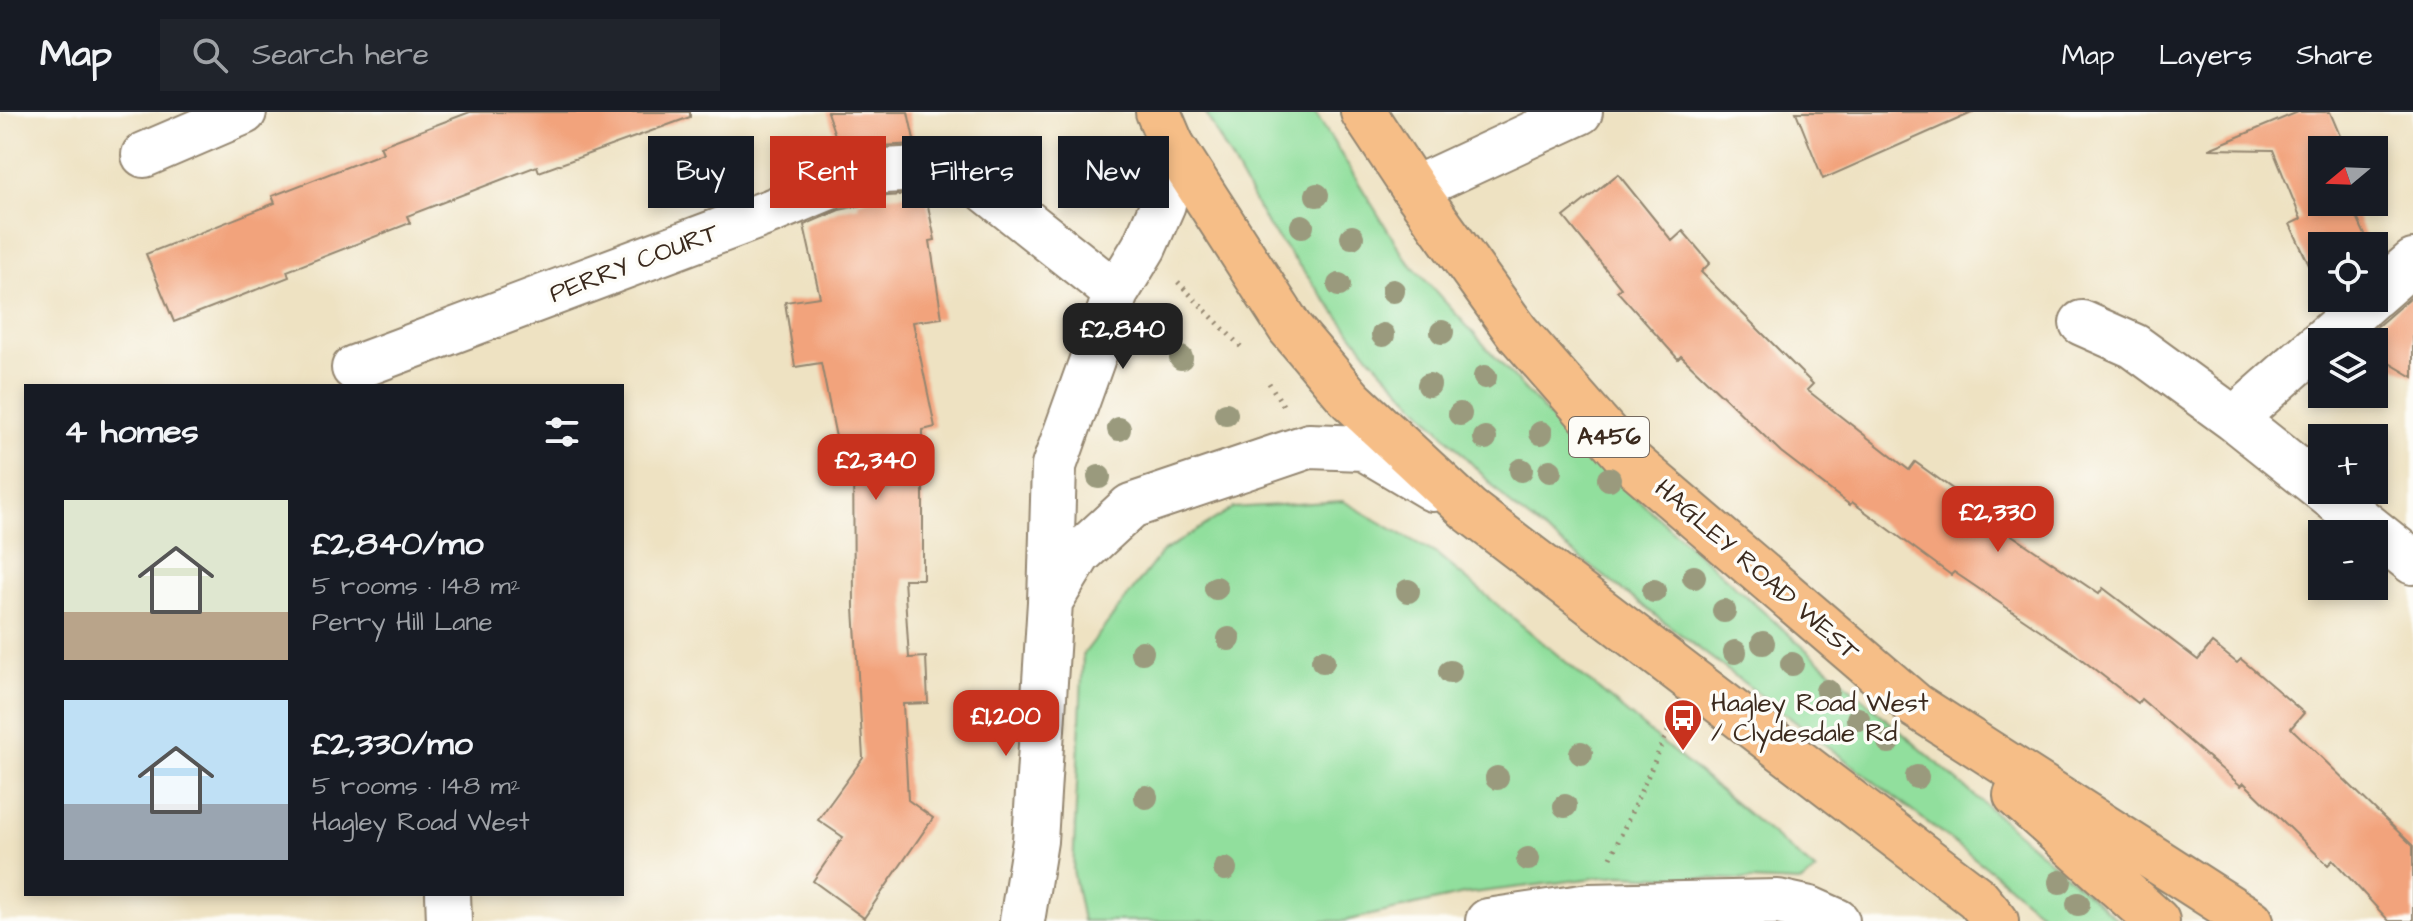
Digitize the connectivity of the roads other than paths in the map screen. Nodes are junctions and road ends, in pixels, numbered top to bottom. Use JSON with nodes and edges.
{"nodes":[{"id":1,"x":244,"y":112,"type":"edge"},
{"id":2,"x":1363,"y":112,"type":"edge"},
{"id":3,"x":1580,"y":112,"type":"edge"},
{"id":4,"x":1165,"y":128,"type":"edge"},
{"id":5,"x":144,"y":155,"type":"dead end"},
{"id":6,"x":1414,"y":189,"type":"junction"},
{"id":7,"x":2413,"y":262,"type":"edge"},
{"id":8,"x":2388,"y":284,"type":"edge"},
{"id":9,"x":1116,"y":293,"type":"junction"},
{"id":10,"x":2356,"y":312,"type":"edge"},
{"id":11,"x":2082,"y":323,"type":"dead end"},
{"id":12,"x":354,"y":368,"type":"dead end"},
{"id":13,"x":2234,"y":419,"type":"junction"},
{"id":14,"x":2308,"y":479,"type":"edge"},
{"id":15,"x":2340,"y":504,"type":"edge"},
{"id":16,"x":1469,"y":510,"type":"junction"},
{"id":17,"x":2413,"y":562,"type":"edge"},
{"id":18,"x":1050,"y":602,"type":"junction"},
{"id":19,"x":1916,"y":706,"type":"junction"},
{"id":20,"x":448,"y":896,"type":"edge"},
{"id":21,"x":1993,"y":913,"type":"edge"},
{"id":22,"x":449,"y":921,"type":"edge"},
{"id":23,"x":1022,"y":921,"type":"edge"},
{"id":24,"x":1488,"y":921,"type":"edge"},
{"id":25,"x":1837,"y":921,"type":"edge"},
{"id":26,"x":2157,"y":921,"type":"edge"},
{"id":27,"x":2251,"y":921,"type":"edge"}],
"edges":[{"from":1,"to":5,"type":"street"},
{"from":2,"to":6,"type":"highway","name":"HAGLEY ROAD WEST","number":"A456"},
{"from":3,"to":6,"type":"street"},
{"from":4,"to":9,"type":"street"},
{"from":4,"to":16,"type":"highway"},
{"from":6,"to":19,"type":"highway","name":"HAGLEY ROAD WEST","number":"A456"},
{"from":7,"to":8,"type":"street"},
{"from":9,"to":12,"type":"street","name":"PERRY COURT"},
{"from":9,"to":18,"type":"street"},
{"from":10,"to":13,"type":"street"},
{"from":11,"to":13,"type":"street"},
{"from":13,"to":14,"type":"street"},
{"from":15,"to":17,"type":"street"},
{"from":16,"to":18,"type":"street"},
{"from":16,"to":21,"type":"highway"},
{"from":18,"to":23,"type":"street"},
{"from":19,"to":26,"type":"highway","number":"A456"},
{"from":19,"to":27,"type":"highway","name":"HAGLEY ROAD WEST"},
{"from":20,"to":22,"type":"street"},
{"from":24,"to":25,"type":"street"}]}
